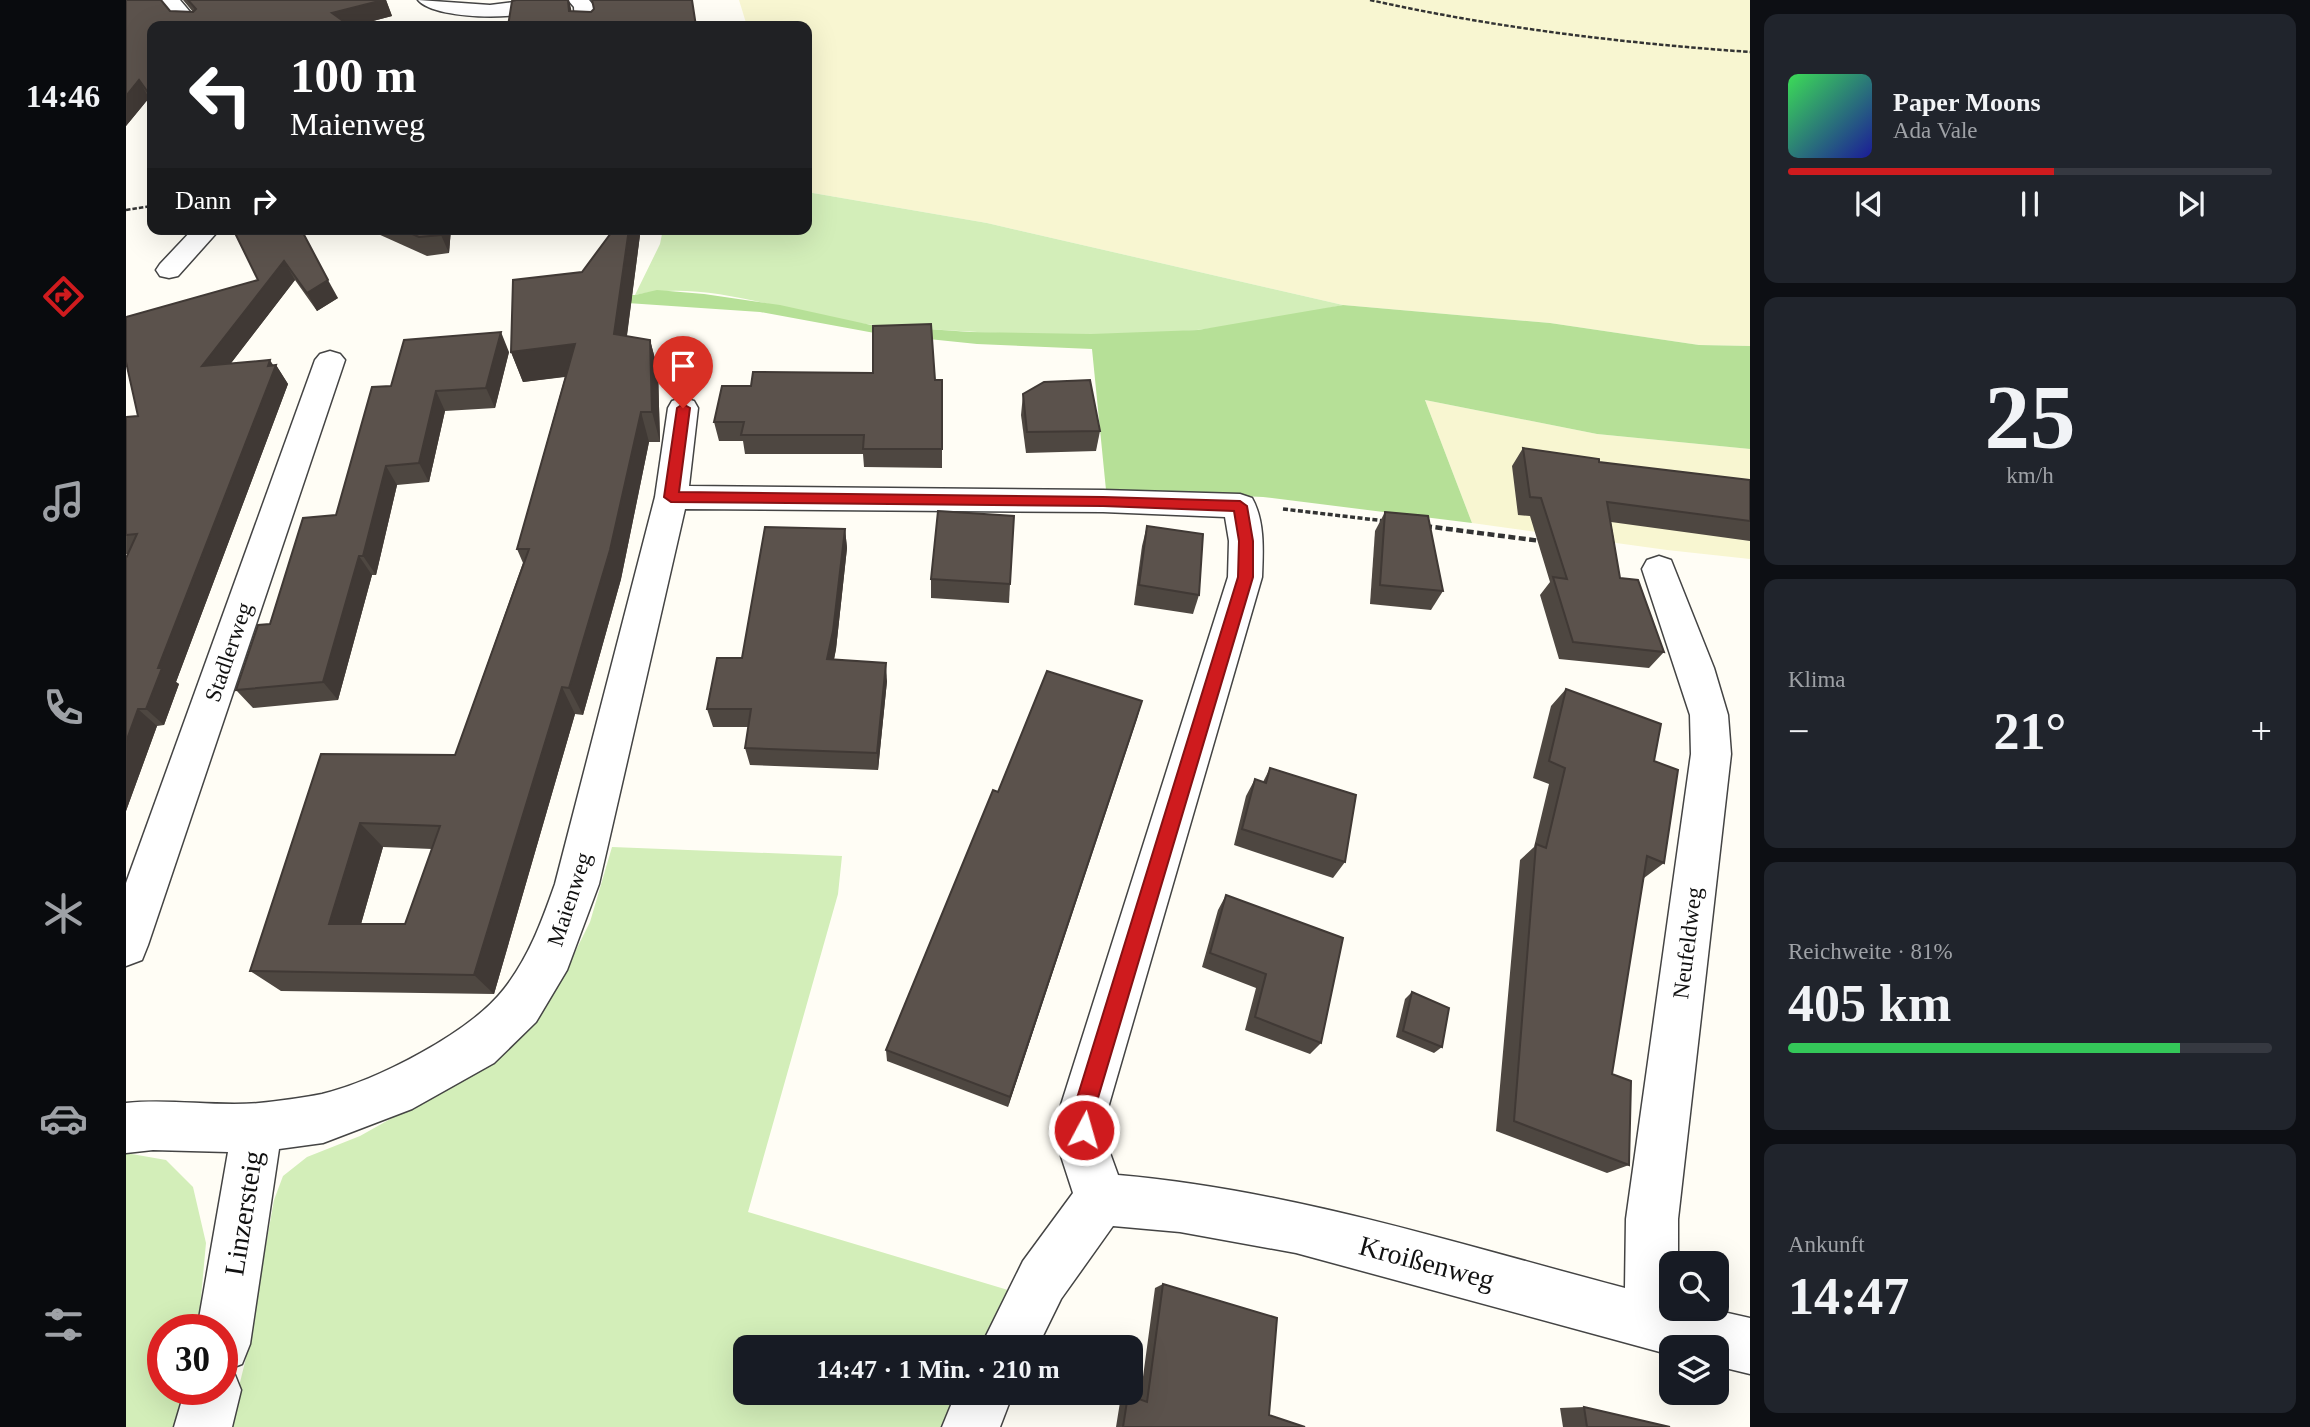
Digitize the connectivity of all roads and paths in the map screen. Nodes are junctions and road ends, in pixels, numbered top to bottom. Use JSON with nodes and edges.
{"nodes":[{"id":1,"x":169,"y":0,"type":"edge"},
{"id":2,"x":428,"y":0,"type":"edge"},
{"id":3,"x":553,"y":0,"type":"edge"},
{"id":4,"x":578,"y":0,"type":"edge"},
{"id":5,"x":1370,"y":0,"type":"edge"},
{"id":6,"x":188,"y":21,"type":"edge"},
{"id":7,"x":585,"y":21,"type":"edge"},
{"id":8,"x":1750,"y":52,"type":"edge"},
{"id":9,"x":147,"y":207,"type":"edge"},
{"id":10,"x":126,"y":210,"type":"edge"},
{"id":11,"x":201,"y":235,"type":"edge"},
{"id":12,"x":169,"y":270,"type":"dead end"},
{"id":13,"x":330,"y":360,"type":"dead end"},
{"id":14,"x":683,"y":408,"type":"dead end"},
{"id":15,"x":671,"y":497,"type":"junction"},
{"id":16,"x":1240,"y":506,"type":"junction"},
{"id":17,"x":1385,"y":521,"type":"edge"},
{"id":18,"x":1413,"y":524,"type":"edge"},
{"id":19,"x":1552,"y":542,"type":"edge"},
{"id":20,"x":1659,"y":569,"type":"dead end"},
{"id":21,"x":126,"y":945,"type":"edge"},
{"id":22,"x":126,"y":1128,"type":"edge"},
{"id":23,"x":257,"y":1128,"type":"junction"},
{"id":24,"x":1101,"y":1199,"type":"junction"},
{"id":25,"x":227,"y":1314,"type":"edge"},
{"id":26,"x":1656,"y":1324,"type":"junction"},
{"id":27,"x":1014,"y":1335,"type":"edge"},
{"id":28,"x":1750,"y":1346,"type":"edge"},
{"id":29,"x":209,"y":1405,"type":"edge"},
{"id":30,"x":980,"y":1405,"type":"edge"},
{"id":31,"x":204,"y":1427,"type":"edge"},
{"id":32,"x":971,"y":1427,"type":"edge"}],
"edges":[{"from":1,"to":6,"type":"street"},
{"from":2,"to":3,"type":"street"},
{"from":4,"to":7,"type":"street"},
{"from":5,"to":8,"type":"path"},
{"from":9,"to":10,"type":"path"},
{"from":11,"to":12,"type":"street"},
{"from":13,"to":21,"type":"street","name":"Stadlerweg"},
{"from":14,"to":15,"type":"street","name":"Maienweg"},
{"from":15,"to":16,"type":"street"},
{"from":15,"to":23,"type":"street","name":"Maienweg"},
{"from":16,"to":17,"type":"path"},
{"from":16,"to":24,"type":"street"},
{"from":18,"to":19,"type":"path"},
{"from":20,"to":26,"type":"street","name":"Neufeldweg"},
{"from":22,"to":23,"type":"street","name":"Linzersteig"},
{"from":23,"to":25,"type":"street","name":"Linzersteig"},
{"from":24,"to":26,"type":"street","name":"Kroißenweg"},
{"from":24,"to":27,"type":"street"},
{"from":26,"to":28,"type":"street","name":"Kroißenweg"},
{"from":29,"to":31,"type":"street"},
{"from":30,"to":32,"type":"street"}]}
